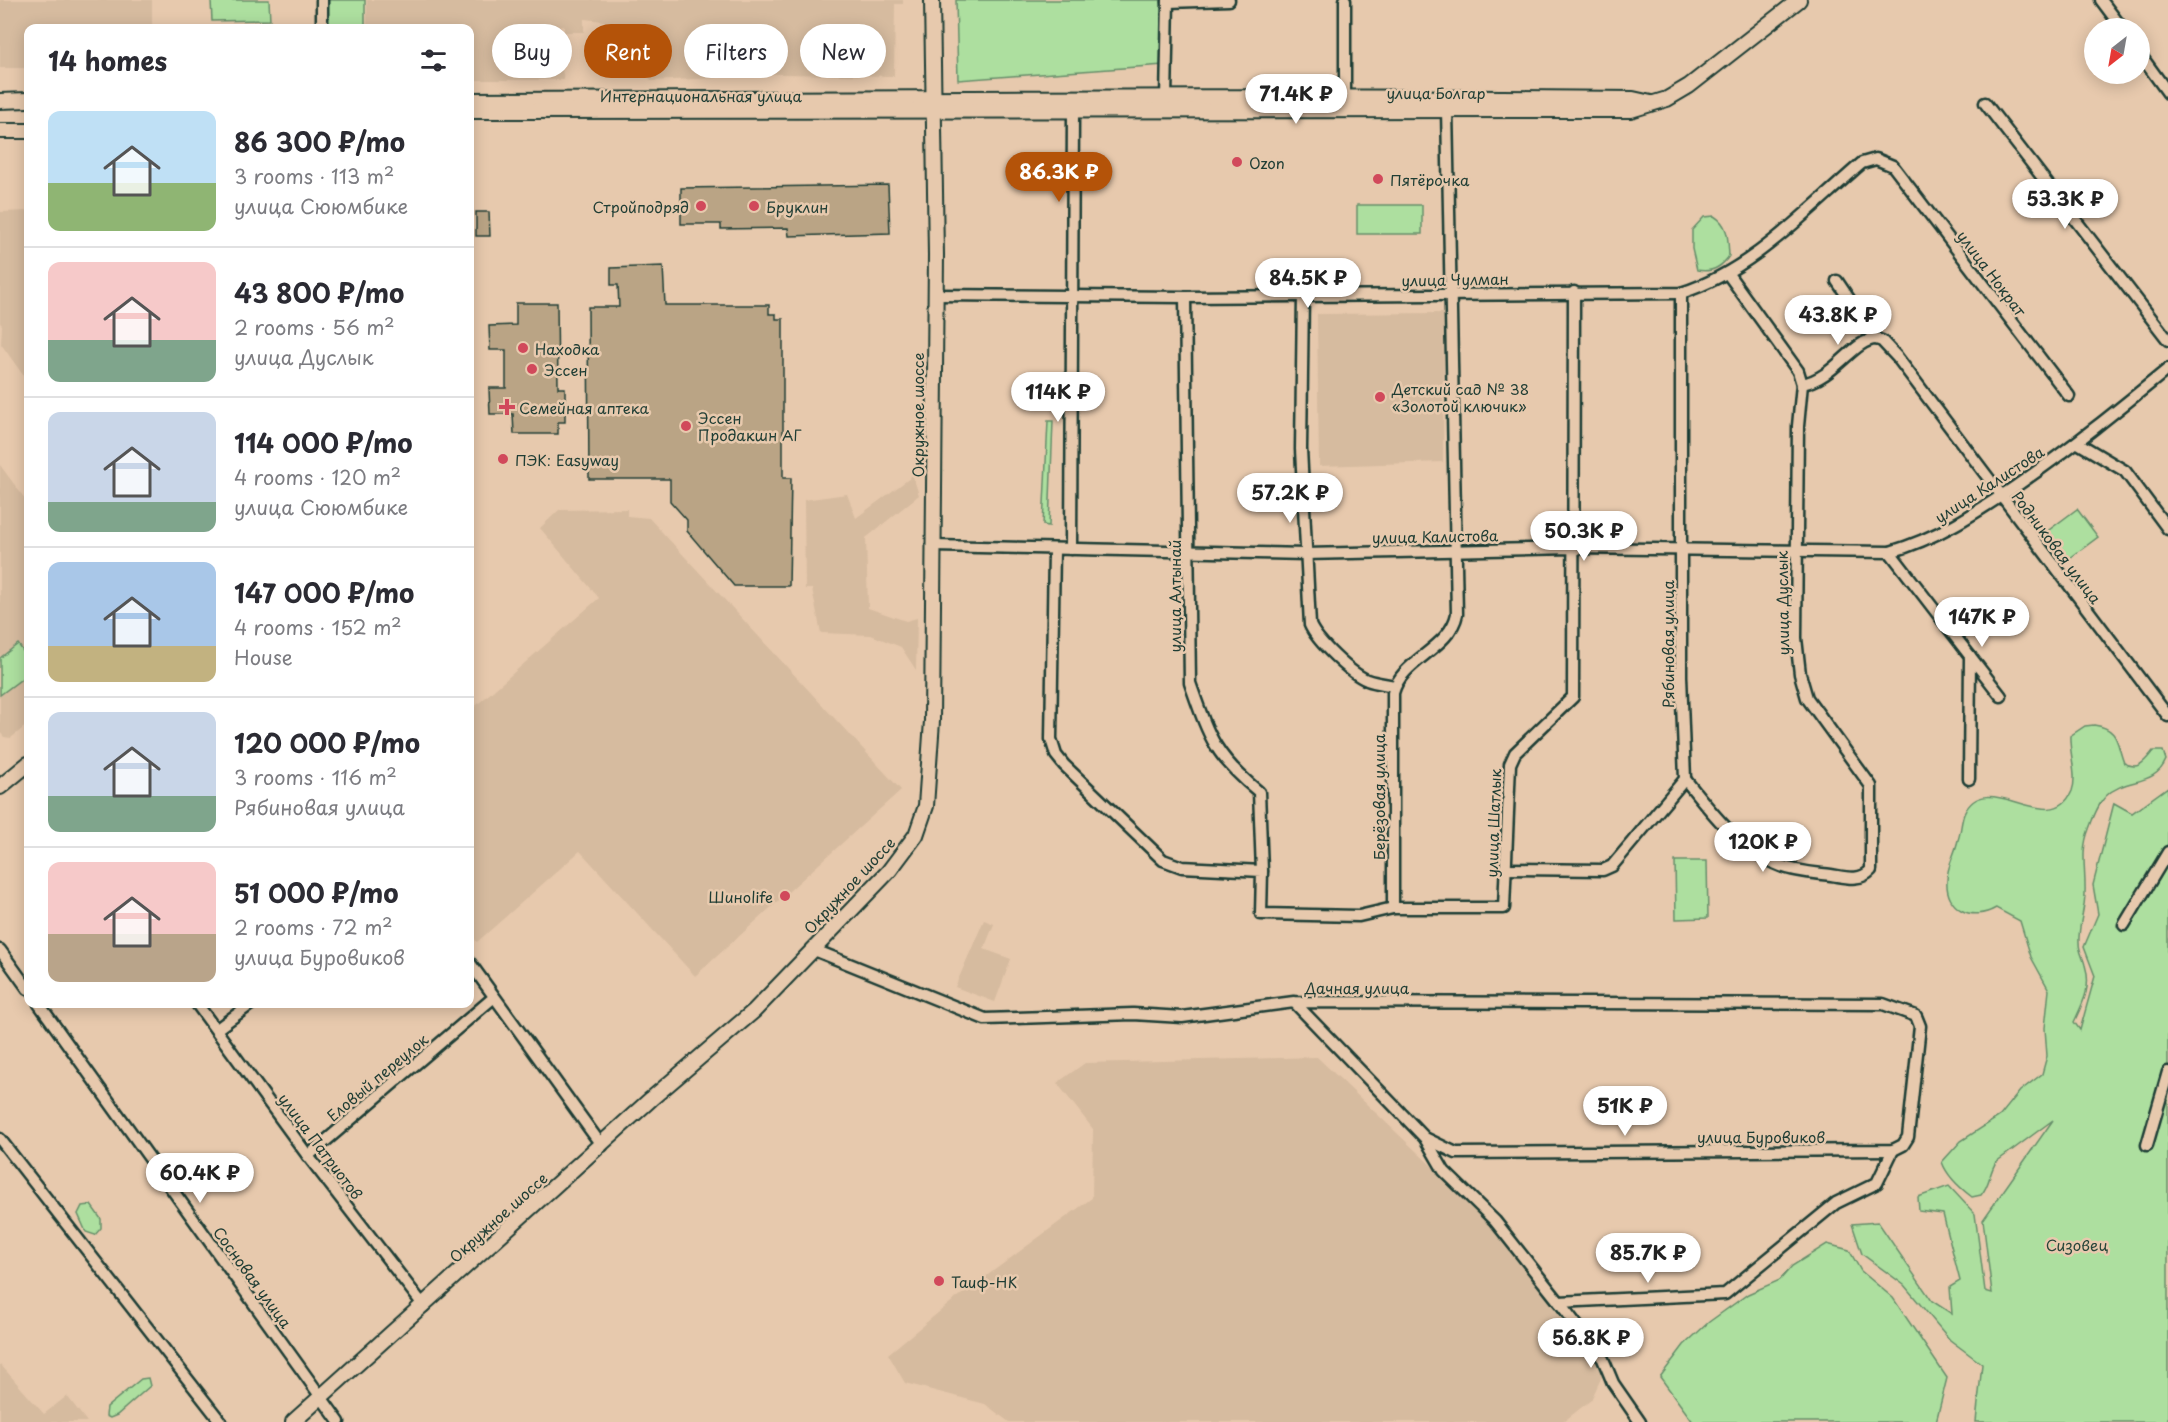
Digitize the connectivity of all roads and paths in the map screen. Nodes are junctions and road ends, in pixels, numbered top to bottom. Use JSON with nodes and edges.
{"nodes":[{"id":1,"x":322,"y":0,"type":"edge"},
{"id":2,"x":933,"y":0,"type":"edge"},
{"id":3,"x":1229,"y":0,"type":"edge"},
{"id":4,"x":1345,"y":0,"type":"edge"},
{"id":5,"x":1799,"y":0,"type":"edge"},
{"id":6,"x":2101,"y":0,"type":"edge"},
{"id":7,"x":1168,"y":1,"type":"edge"},
{"id":8,"x":2114,"y":18,"type":"edge"},
{"id":9,"x":322,"y":24,"type":"edge"},
{"id":10,"x":2150,"y":68,"type":"edge"},
{"id":11,"x":2168,"y":93,"type":"edge"},
{"id":12,"x":1345,"y":96,"type":"junction"},
{"id":13,"x":1166,"y":99,"type":"junction"},
{"id":14,"x":24,"y":100,"type":"edge"},
{"id":15,"x":474,"y":100,"type":"edge"},
{"id":16,"x":0,"y":101,"type":"edge"},
{"id":17,"x":1985,"y":102,"type":"dead end"},
{"id":18,"x":1651,"y":104,"type":"junction"},
{"id":19,"x":933,"y":105,"type":"junction"},
{"id":20,"x":1447,"y":109,"type":"junction"},
{"id":21,"x":1073,"y":110,"type":"junction"},
{"id":22,"x":474,"y":111,"type":"edge"},
{"id":23,"x":24,"y":131,"type":"edge"},
{"id":24,"x":0,"y":132,"type":"edge"},
{"id":25,"x":1893,"y":166,"type":"joint"},
{"id":26,"x":1728,"y":274,"type":"junction"},
{"id":27,"x":1837,"y":281,"type":"dead end"},
{"id":28,"x":1574,"y":292,"type":"junction"},
{"id":29,"x":1681,"y":292,"type":"junction"},
{"id":30,"x":1450,"y":294,"type":"junction"},
{"id":31,"x":935,"y":295,"type":"junction"},
{"id":32,"x":1304,"y":295,"type":"junction"},
{"id":33,"x":1073,"y":297,"type":"junction"},
{"id":34,"x":1185,"y":297,"type":"junction"},
{"id":35,"x":1876,"y":339,"type":"junction"},
{"id":36,"x":2168,"y":340,"type":"edge"},
{"id":37,"x":2168,"y":369,"type":"edge"},
{"id":38,"x":1802,"y":384,"type":"junction"},
{"id":39,"x":2070,"y":396,"type":"dead end"},
{"id":40,"x":2078,"y":443,"type":"junction"},
{"id":41,"x":2000,"y":497,"type":"junction"},
{"id":42,"x":2168,"y":529,"type":"edge"},
{"id":43,"x":934,"y":546,"type":"junction"},
{"id":44,"x":1573,"y":548,"type":"junction"},
{"id":45,"x":1071,"y":549,"type":"junction"},
{"id":46,"x":1682,"y":549,"type":"junction"},
{"id":47,"x":1053,"y":550,"type":"junction"},
{"id":48,"x":1456,"y":550,"type":"junction"},
{"id":49,"x":1796,"y":550,"type":"junction"},
{"id":50,"x":1189,"y":552,"type":"junction"},
{"id":51,"x":1890,"y":552,"type":"junction"},
{"id":52,"x":1305,"y":554,"type":"junction"},
{"id":53,"x":1970,"y":656,"type":"junction"},
{"id":54,"x":1394,"y":686,"type":"junction"},
{"id":55,"x":2001,"y":696,"type":"dead end"},
{"id":56,"x":2168,"y":716,"type":"edge"},
{"id":57,"x":24,"y":767,"type":"edge"},
{"id":58,"x":1685,"y":779,"type":"junction"},
{"id":59,"x":1969,"y":779,"type":"dead end"},
{"id":60,"x":0,"y":787,"type":"edge"},
{"id":61,"x":2168,"y":852,"type":"edge"},
{"id":62,"x":1506,"y":869,"type":"junction"},
{"id":63,"x":1262,"y":871,"type":"junction"},
{"id":64,"x":1393,"y":908,"type":"junction"},
{"id":65,"x":2124,"y":925,"type":"dead end"},
{"id":66,"x":812,"y":949,"type":"junction"},
{"id":67,"x":0,"y":950,"type":"edge"},
{"id":68,"x":474,"y":969,"type":"edge"},
{"id":69,"x":24,"y":984,"type":"edge"},
{"id":70,"x":493,"y":998,"type":"junction"},
{"id":71,"x":1294,"y":1002,"type":"junction"},
{"id":72,"x":42,"y":1008,"type":"edge"},
{"id":73,"x":200,"y":1008,"type":"edge"},
{"id":74,"x":246,"y":1008,"type":"edge"},
{"id":75,"x":217,"y":1029,"type":"junction"},
{"id":76,"x":2168,"y":1072,"type":"edge"},
{"id":77,"x":1425,"y":1138,"type":"junction"},
{"id":78,"x":0,"y":1139,"type":"edge"},
{"id":79,"x":2147,"y":1145,"type":"dead end"},
{"id":80,"x":602,"y":1146,"type":"junction"},
{"id":81,"x":1893,"y":1150,"type":"junction"},
{"id":82,"x":308,"y":1156,"type":"junction"},
{"id":83,"x":1559,"y":1302,"type":"junction"},
{"id":84,"x":424,"y":1306,"type":"junction"},
{"id":85,"x":321,"y":1397,"type":"junction"},
{"id":86,"x":221,"y":1422,"type":"edge"},
{"id":87,"x":293,"y":1422,"type":"edge"},
{"id":88,"x":339,"y":1422,"type":"edge"},
{"id":89,"x":1640,"y":1422,"type":"edge"}],
"edges":[{"from":1,"to":9,"type":"street"},
{"from":2,"to":19,"type":"street","name":"Окружное шоссе"},
{"from":3,"to":7,"type":"street"},
{"from":4,"to":12,"type":"street"},
{"from":5,"to":18,"type":"street","name":"улица Болгар"},
{"from":6,"to":8,"type":"street"},
{"from":7,"to":13,"type":"street"},
{"from":10,"to":11,"type":"street"},
{"from":12,"to":13,"type":"street","name":"улица Болгар"},
{"from":12,"to":18,"type":"street","name":"улица Болгар"},
{"from":13,"to":19,"type":"street","name":"улица Болгар"},
{"from":14,"to":16,"type":"street"},
{"from":15,"to":19,"type":"street","name":"Интернациональная улица"},
{"from":17,"to":36,"type":"street"},
{"from":18,"to":20,"type":"street","name":"улица Болгар"},
{"from":19,"to":21,"type":"street","name":"улица Болгар"},
{"from":19,"to":22,"type":"street","name":"Интернациональная улица"},
{"from":19,"to":31,"type":"street","name":"Окружное шоссе"},
{"from":20,"to":21,"type":"street","name":"улица Болгар"},
{"from":20,"to":30,"type":"street"},
{"from":21,"to":33,"type":"street"},
{"from":23,"to":24,"type":"street"},
{"from":25,"to":26,"type":"street","name":"улица Чулман"},
{"from":25,"to":39,"type":"street","name":"улица Нократ"},
{"from":26,"to":29,"type":"street","name":"улица Чулман"},
{"from":26,"to":38,"type":"street"},
{"from":27,"to":35,"type":"street","name":"Родниковая улица"},
{"from":28,"to":29,"type":"street","name":"улица Чулман"},
{"from":28,"to":30,"type":"street","name":"улица Чулман"},
{"from":28,"to":44,"type":"street","name":"улица Шатлык"},
{"from":29,"to":46,"type":"street","name":"Рябиновая улица"},
{"from":30,"to":32,"type":"street","name":"улица Чулман"},
{"from":30,"to":48,"type":"street"},
{"from":31,"to":33,"type":"street","name":"улица Чулман"},
{"from":31,"to":43,"type":"street","name":"Окружное шоссе"},
{"from":32,"to":34,"type":"street","name":"улица Чулман"},
{"from":32,"to":52,"type":"street"},
{"from":33,"to":34,"type":"street","name":"улица Чулман"},
{"from":33,"to":45,"type":"street"},
{"from":34,"to":50,"type":"street","name":"улица Алтынай"},
{"from":35,"to":38,"type":"street"},
{"from":35,"to":41,"type":"street","name":"Родниковая улица"},
{"from":37,"to":40,"type":"street","name":"улица Калистова"},
{"from":38,"to":49,"type":"street","name":"улица Дуслык"},
{"from":40,"to":41,"type":"street","name":"улица Калистова"},
{"from":40,"to":42,"type":"street"},
{"from":41,"to":51,"type":"street","name":"улица Калистова"},
{"from":41,"to":56,"type":"street","name":"Родниковая улица"},
{"from":43,"to":47,"type":"street","name":"улица Калистова"},
{"from":43,"to":66,"type":"street","name":"Окружное шоссе"},
{"from":44,"to":46,"type":"street","name":"улица Калистова"},
{"from":44,"to":48,"type":"street","name":"улица Калистова"},
{"from":44,"to":62,"type":"street","name":"улица Шатлык"},
{"from":45,"to":47,"type":"street","name":"улица Калистова"},
{"from":45,"to":50,"type":"street","name":"улица Калистова"},
{"from":46,"to":49,"type":"street","name":"улица Калистова"},
{"from":46,"to":58,"type":"street","name":"Рябиновая улица"},
{"from":47,"to":63,"type":"street"},
{"from":48,"to":52,"type":"street","name":"улица Калистова"},
{"from":48,"to":54,"type":"street"},
{"from":49,"to":51,"type":"street","name":"улица Калистова"},
{"from":49,"to":58,"type":"street","name":"улица Дуслык"},
{"from":50,"to":52,"type":"street","name":"улица Калистова"},
{"from":50,"to":63,"type":"street","name":"улица Алтынай"},
{"from":51,"to":53,"type":"street"},
{"from":52,"to":54,"type":"street"},
{"from":53,"to":55,"type":"street"},
{"from":53,"to":59,"type":"street"},
{"from":54,"to":64,"type":"street","name":"Берёзовая улица"},
{"from":57,"to":60,"type":"street"},
{"from":58,"to":62,"type":"street"},
{"from":61,"to":65,"type":"street"},
{"from":62,"to":64,"type":"street","name":"улица Шатлык"},
{"from":63,"to":64,"type":"street","name":"улица Алтынай"},
{"from":66,"to":71,"type":"street","name":"Дачная улица"},
{"from":66,"to":80,"type":"street","name":"Окружное шоссе"},
{"from":67,"to":69,"type":"street"},
{"from":68,"to":70,"type":"street"},
{"from":70,"to":80,"type":"street"},
{"from":70,"to":82,"type":"street","name":"Еловый переулок"},
{"from":71,"to":77,"type":"street","name":"улица Буровиков"},
{"from":71,"to":81,"type":"street","name":"Дачная улица"},
{"from":72,"to":85,"type":"street","name":"Сосновая улица"},
{"from":73,"to":75,"type":"street","name":"улица Патриотов"},
{"from":74,"to":75,"type":"street"},
{"from":75,"to":82,"type":"street","name":"улица Патриотов"},
{"from":76,"to":79,"type":"street"},
{"from":77,"to":81,"type":"street","name":"улица Буровиков"},
{"from":77,"to":83,"type":"street"},
{"from":78,"to":86,"type":"street"},
{"from":80,"to":84,"type":"street","name":"Окружное шоссе"},
{"from":81,"to":83,"type":"street"},
{"from":82,"to":84,"type":"street","name":"улица Патриотов"},
{"from":83,"to":89,"type":"street"},
{"from":84,"to":85,"type":"street","name":"Окружное шоссе"},
{"from":85,"to":87,"type":"street","name":"Окружное шоссе"},
{"from":85,"to":88,"type":"street","name":"Сосновая улица"}]}
